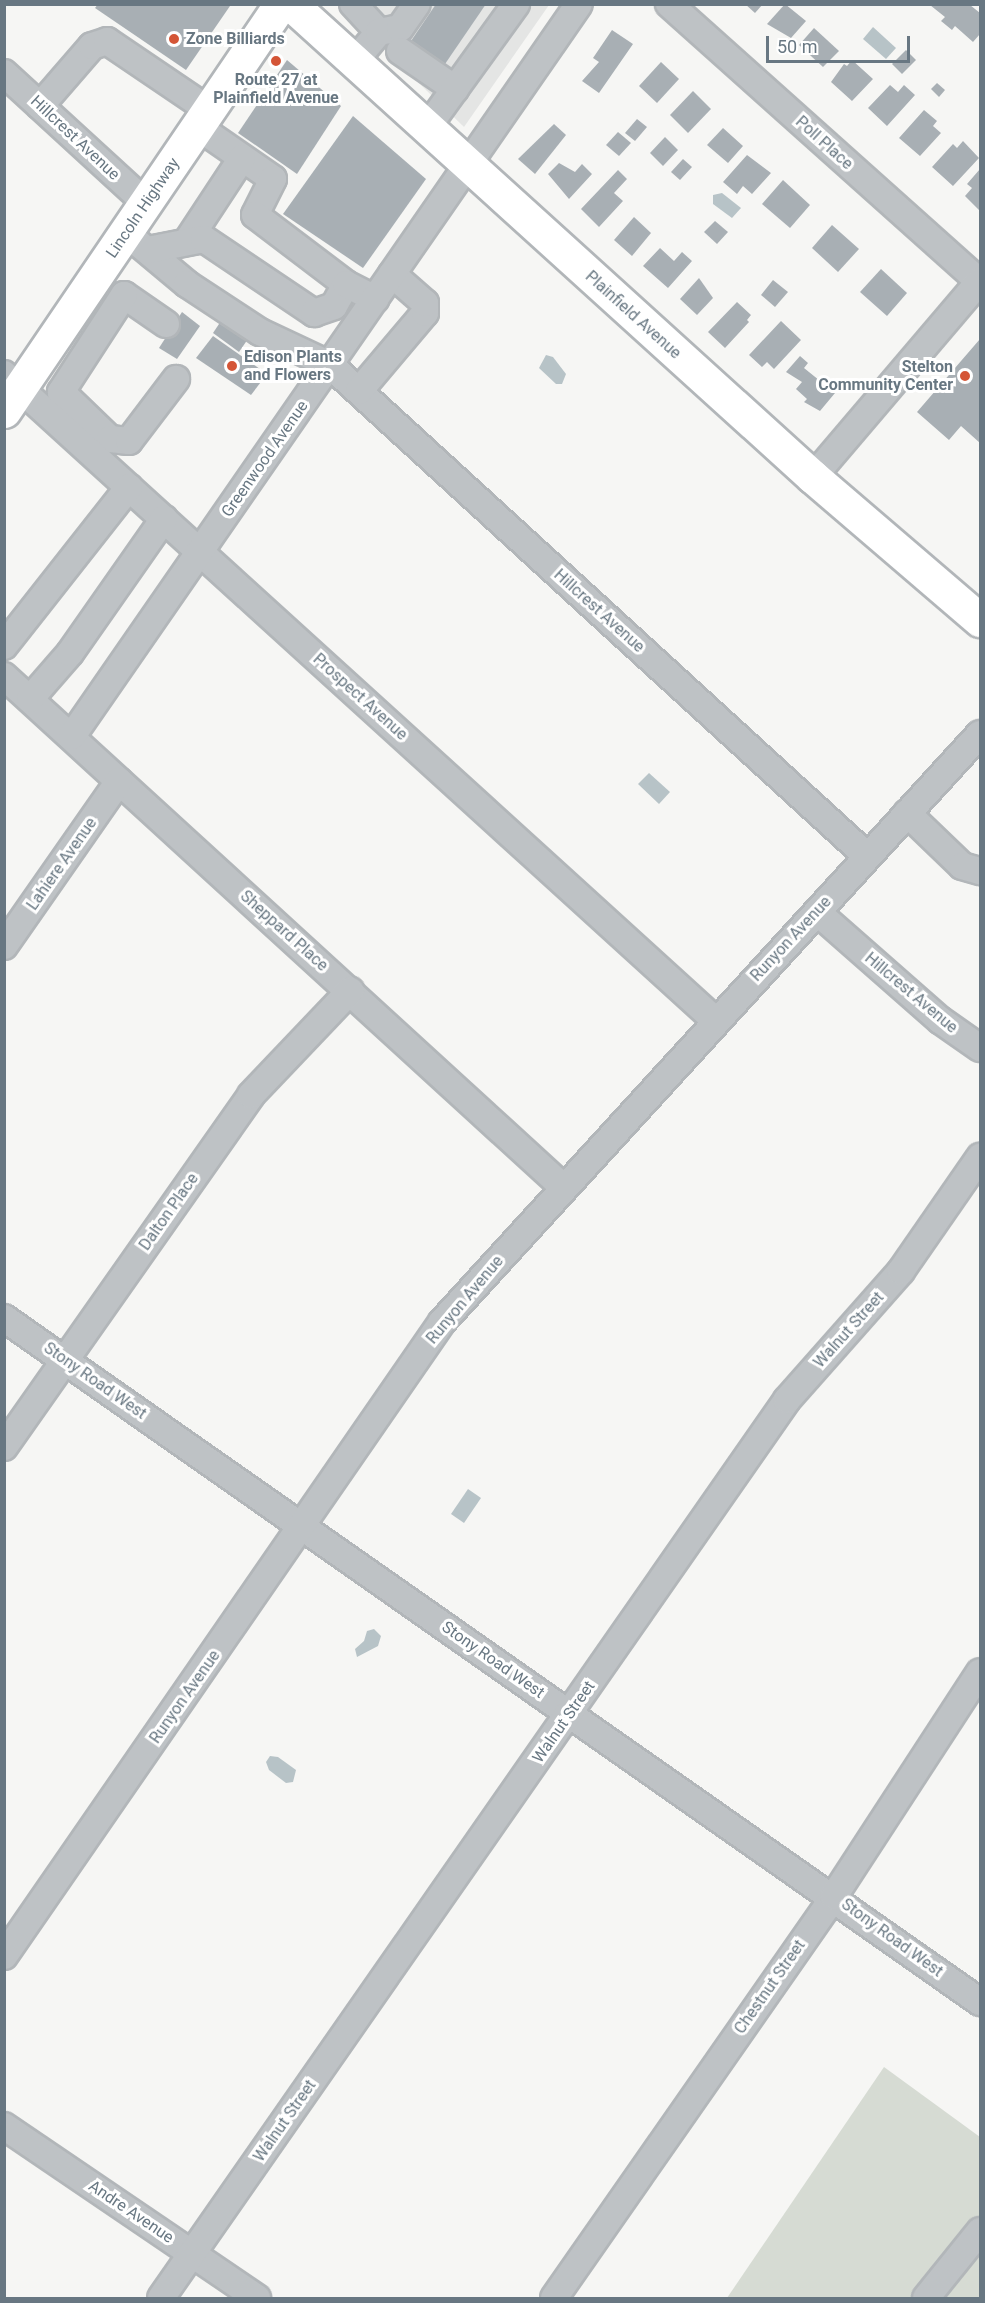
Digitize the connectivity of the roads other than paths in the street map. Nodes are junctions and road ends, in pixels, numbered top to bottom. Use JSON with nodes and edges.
{"nodes":[{"id":1,"x":281,"y":4,"type":"edge"},
{"id":2,"x":291,"y":4,"type":"edge"},
{"id":3,"x":353,"y":4,"type":"edge"},
{"id":4,"x":417,"y":4,"type":"edge"},
{"id":5,"x":516,"y":4,"type":"edge"},
{"id":6,"x":579,"y":4,"type":"edge"},
{"id":7,"x":669,"y":4,"type":"edge"},
{"id":8,"x":379,"y":32,"type":"junction"},
{"id":9,"x":400,"y":51,"type":"dead end"},
{"id":10,"x":354,"y":62,"type":"junction"},
{"id":11,"x":4,"y":73,"type":"edge"},
{"id":12,"x":455,"y":88,"type":"junction"},
{"id":13,"x":40,"y":106,"type":"junction"},
{"id":14,"x":204,"y":119,"type":"junction"},
{"id":15,"x":426,"y":129,"type":"junction"},
{"id":16,"x":242,"y":158,"type":"junction"},
{"id":17,"x":466,"y":166,"type":"junction"},
{"id":18,"x":146,"y":203,"type":"junction"},
{"id":19,"x":188,"y":240,"type":"junction"},
{"id":20,"x":137,"y":242,"type":"junction"},
{"id":21,"x":392,"y":274,"type":"junction"},
{"id":22,"x":980,"y":281,"type":"edge"},
{"id":23,"x":346,"y":284,"type":"junction"},
{"id":24,"x":83,"y":296,"type":"junction"},
{"id":25,"x":375,"y":299,"type":"junction"},
{"id":26,"x":333,"y":306,"type":"junction"},
{"id":27,"x":111,"y":315,"type":"junction"},
{"id":28,"x":359,"y":322,"type":"junction"},
{"id":29,"x":166,"y":324,"type":"dead end"},
{"id":30,"x":330,"y":365,"type":"junction"},
{"id":31,"x":176,"y":379,"type":"dead end"},
{"id":32,"x":17,"y":384,"type":"edge"},
{"id":33,"x":359,"y":392,"type":"junction"},
{"id":34,"x":53,"y":402,"type":"junction"},
{"id":35,"x":103,"y":448,"type":"junction"},
{"id":36,"x":813,"y":477,"type":"junction"},
{"id":37,"x":129,"y":487,"type":"junction"},
{"id":38,"x":164,"y":519,"type":"junction"},
{"id":39,"x":201,"y":552,"type":"junction"},
{"id":40,"x":981,"y":620,"type":"edge"},
{"id":41,"x":4,"y":646,"type":"edge"},
{"id":42,"x":4,"y":676,"type":"edge"},
{"id":43,"x":30,"y":699,"type":"junction"},
{"id":44,"x":981,"y":734,"type":"edge"},
{"id":45,"x":72,"y":736,"type":"junction"},
{"id":46,"x":119,"y":781,"type":"junction"},
{"id":47,"x":907,"y":813,"type":"junction"},
{"id":48,"x":867,"y":856,"type":"junction"},
{"id":49,"x":981,"y":871,"type":"edge"},
{"id":50,"x":817,"y":912,"type":"junction"},
{"id":51,"x":4,"y":946,"type":"edge"},
{"id":52,"x":350,"y":991,"type":"junction"},
{"id":53,"x":715,"y":1020,"type":"junction"},
{"id":54,"x":981,"y":1048,"type":"edge"},
{"id":55,"x":981,"y":1157,"type":"edge"},
{"id":56,"x":563,"y":1187,"type":"junction"},
{"id":57,"x":4,"y":1318,"type":"edge"},
{"id":58,"x":64,"y":1360,"type":"junction"},
{"id":59,"x":4,"y":1447,"type":"edge"},
{"id":60,"x":304,"y":1526,"type":"junction"},
{"id":61,"x":981,"y":1672,"type":"edge"},
{"id":62,"x":569,"y":1714,"type":"junction"},
{"id":63,"x":834,"y":1896,"type":"junction"},
{"id":64,"x":4,"y":1956,"type":"edge"},
{"id":65,"x":981,"y":2002,"type":"edge"},
{"id":66,"x":4,"y":2126,"type":"edge"},
{"id":67,"x":981,"y":2231,"type":"edge"},
{"id":68,"x":192,"y":2254,"type":"junction"},
{"id":69,"x":161,"y":2298,"type":"edge"},
{"id":70,"x":257,"y":2298,"type":"edge"},
{"id":71,"x":554,"y":2298,"type":"edge"},
{"id":72,"x":926,"y":2298,"type":"edge"}],
"edges":[{"from":1,"to":14,"type":"main road","name":"Lincoln Highway"},
{"from":2,"to":10,"type":"main road","name":"Plainfield Avenue"},
{"from":3,"to":8,"type":"street"},
{"from":4,"to":8,"type":"street"},
{"from":5,"to":12,"type":"street"},
{"from":6,"to":17,"type":"street","name":"Greenwood Avenue"},
{"from":7,"to":22,"type":"street","name":"Poll Place"},
{"from":8,"to":10,"type":"street"},
{"from":9,"to":12,"type":"street"},
{"from":10,"to":15,"type":"main road","name":"Plainfield Avenue"},
{"from":11,"to":13,"type":"street","name":"Hillcrest Avenue"},
{"from":12,"to":15,"type":"street"},
{"from":13,"to":14,"type":"street"},
{"from":13,"to":18,"type":"street","name":"Hillcrest Avenue"},
{"from":14,"to":16,"type":"street"},
{"from":14,"to":18,"type":"main road","name":"Lincoln Highway"},
{"from":15,"to":17,"type":"main road","name":"Plainfield Avenue"},
{"from":16,"to":19,"type":"street"},
{"from":16,"to":23,"type":"street"},
{"from":17,"to":21,"type":"street","name":"Greenwood Avenue"},
{"from":17,"to":36,"type":"main road","name":"Plainfield Avenue"},
{"from":18,"to":20,"type":"main road","name":"Lincoln Highway"},
{"from":19,"to":20,"type":"street"},
{"from":19,"to":26,"type":"street"},
{"from":20,"to":24,"type":"main road","name":"Lincoln Highway"},
{"from":20,"to":30,"type":"street","name":"Hillcrest Avenue"},
{"from":21,"to":25,"type":"street","name":"Greenwood Avenue"},
{"from":21,"to":33,"type":"street"},
{"from":22,"to":36,"type":"street"},
{"from":23,"to":25,"type":"street"},
{"from":23,"to":26,"type":"street"},
{"from":24,"to":27,"type":"street"},
{"from":24,"to":32,"type":"main road","name":"Lincoln Highway"},
{"from":25,"to":28,"type":"street","name":"Greenwood Avenue"},
{"from":26,"to":28,"type":"street"},
{"from":27,"to":29,"type":"street"},
{"from":27,"to":34,"type":"street"},
{"from":28,"to":30,"type":"street","name":"Greenwood Avenue"},
{"from":30,"to":33,"type":"street","name":"Hillcrest Avenue"},
{"from":30,"to":39,"type":"street","name":"Greenwood Avenue"},
{"from":31,"to":35,"type":"street"},
{"from":32,"to":34,"type":"street","name":"Prospect Avenue"},
{"from":33,"to":48,"type":"street","name":"Hillcrest Avenue"},
{"from":34,"to":35,"type":"street","name":"Prospect Avenue"},
{"from":35,"to":37,"type":"street","name":"Prospect Avenue"},
{"from":36,"to":40,"type":"main road","name":"Plainfield Avenue"},
{"from":37,"to":38,"type":"street","name":"Prospect Avenue"},
{"from":37,"to":41,"type":"street"},
{"from":38,"to":39,"type":"street","name":"Prospect Avenue"},
{"from":38,"to":43,"type":"street"},
{"from":39,"to":45,"type":"street","name":"Greenwood Avenue"},
{"from":39,"to":53,"type":"street","name":"Prospect Avenue"},
{"from":42,"to":43,"type":"street","name":"Sheppard Place"},
{"from":43,"to":45,"type":"street","name":"Sheppard Place"},
{"from":44,"to":47,"type":"street","name":"Runyon Avenue"},
{"from":45,"to":46,"type":"street","name":"Sheppard Place"},
{"from":46,"to":51,"type":"street","name":"Lahiere Avenue"},
{"from":46,"to":52,"type":"street","name":"Sheppard Place"},
{"from":47,"to":48,"type":"street","name":"Runyon Avenue"},
{"from":47,"to":49,"type":"street"},
{"from":48,"to":50,"type":"street","name":"Runyon Avenue"},
{"from":50,"to":53,"type":"street","name":"Runyon Avenue"},
{"from":50,"to":54,"type":"street","name":"Hillcrest Avenue"},
{"from":52,"to":56,"type":"street","name":"Sheppard Place"},
{"from":52,"to":58,"type":"street","name":"Dalton Place"},
{"from":53,"to":56,"type":"street","name":"Runyon Avenue"},
{"from":55,"to":62,"type":"street","name":"Walnut Street"},
{"from":56,"to":60,"type":"street","name":"Runyon Avenue"},
{"from":57,"to":58,"type":"street","name":"Stony Road West"},
{"from":58,"to":59,"type":"street","name":"Dalton Place"},
{"from":58,"to":60,"type":"street","name":"Stony Road West"},
{"from":60,"to":62,"type":"street","name":"Stony Road West"},
{"from":60,"to":64,"type":"street","name":"Runyon Avenue"},
{"from":61,"to":63,"type":"street","name":"Chestnut Street"},
{"from":62,"to":63,"type":"street","name":"Stony Road West"},
{"from":62,"to":68,"type":"street","name":"Walnut Street"},
{"from":63,"to":65,"type":"street","name":"Stony Road West"},
{"from":63,"to":71,"type":"street","name":"Chestnut Street"},
{"from":66,"to":68,"type":"street","name":"Andre Avenue"},
{"from":67,"to":72,"type":"street"},
{"from":68,"to":69,"type":"street","name":"Walnut Street"},
{"from":68,"to":70,"type":"street","name":"Andre Avenue"}]}
